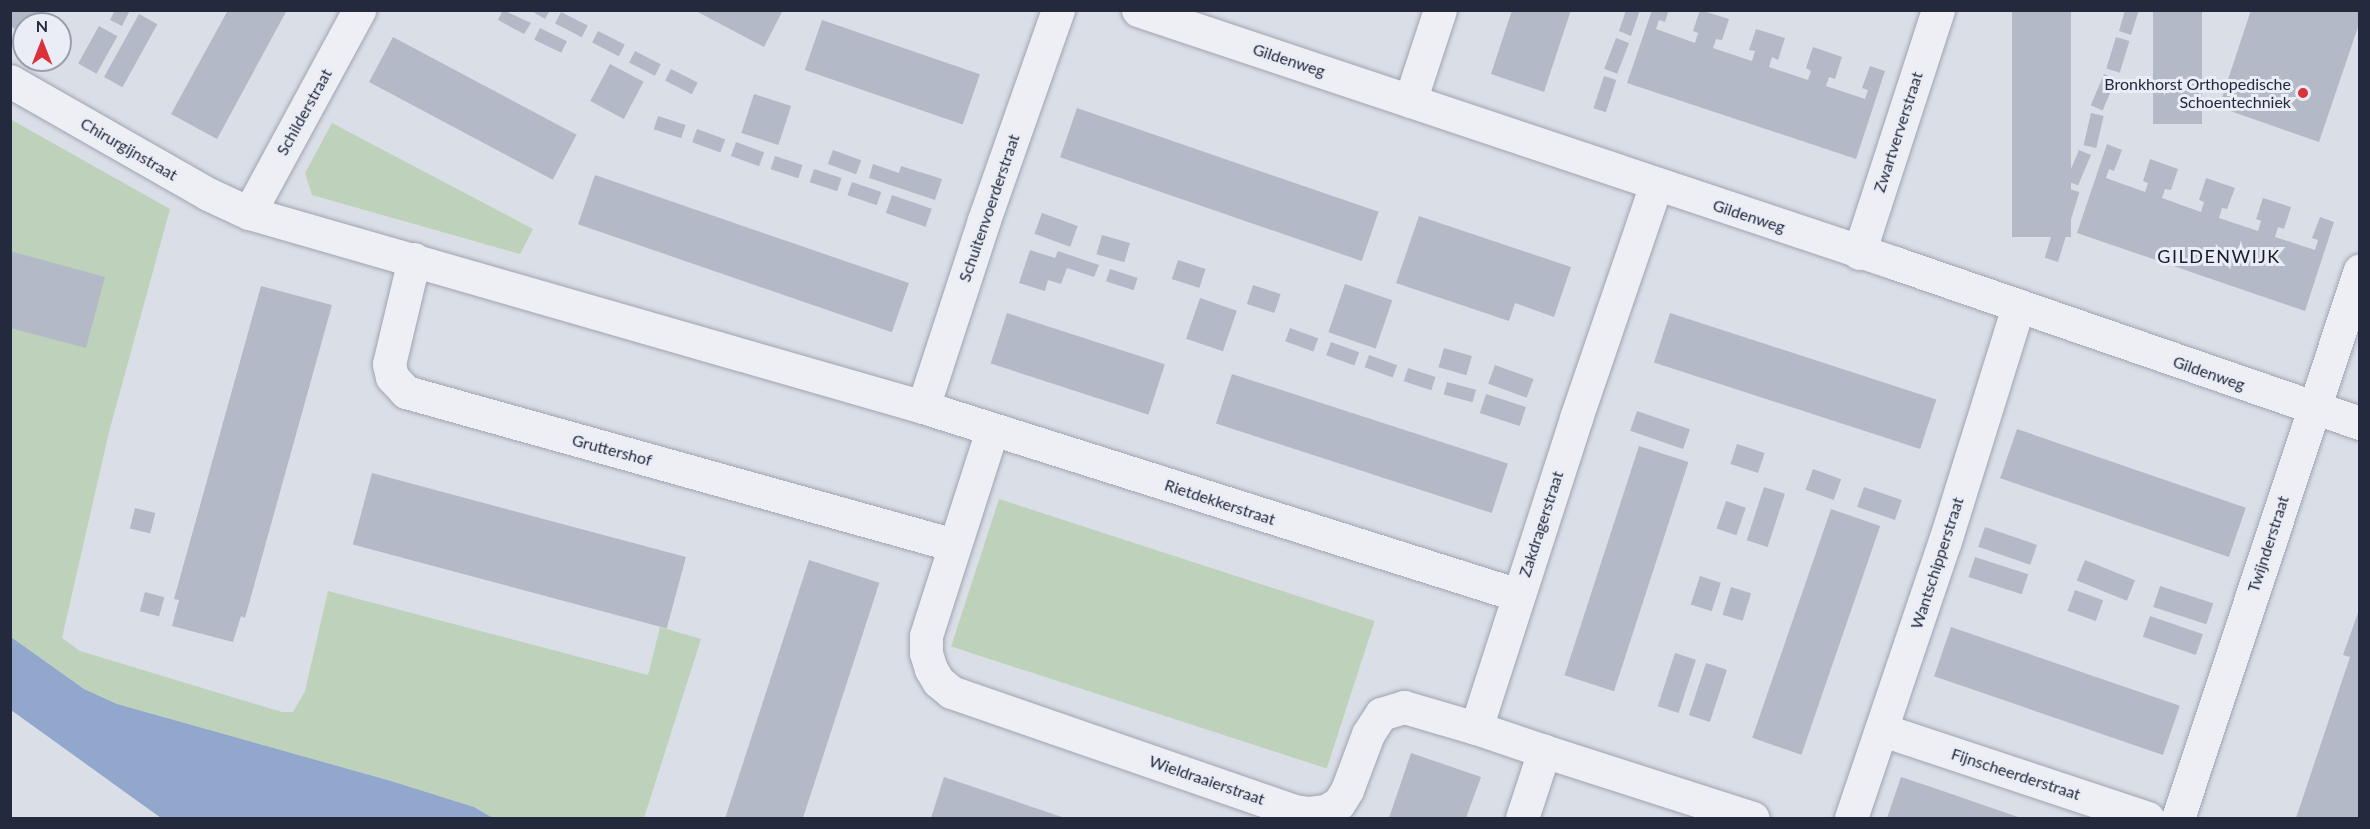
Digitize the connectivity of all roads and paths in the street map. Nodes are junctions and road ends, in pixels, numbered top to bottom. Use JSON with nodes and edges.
{"nodes":[{"id":1,"x":359,"y":10,"type":"edge"},
{"id":2,"x":1058,"y":10,"type":"edge"},
{"id":3,"x":1138,"y":10,"type":"edge"},
{"id":4,"x":1440,"y":10,"type":"edge"},
{"id":5,"x":1938,"y":10,"type":"edge"},
{"id":6,"x":10,"y":81,"type":"edge"},
{"id":7,"x":1410,"y":101,"type":"junction"},
{"id":8,"x":1656,"y":185,"type":"junction"},
{"id":9,"x":249,"y":213,"type":"junction"},
{"id":10,"x":1859,"y":253,"type":"junction"},
{"id":11,"x":414,"y":259,"type":"junction"},
{"id":12,"x":2360,"y":270,"type":"edge"},
{"id":13,"x":2018,"y":306,"type":"junction"},
{"id":14,"x":923,"y":407,"type":"junction"},
{"id":15,"x":2313,"y":408,"type":"junction"},
{"id":16,"x":2360,"y":423,"type":"edge"},
{"id":17,"x":992,"y":429,"type":"junction"},
{"id":18,"x":954,"y":545,"type":"junction"},
{"id":19,"x":1518,"y":595,"type":"junction"},
{"id":20,"x":1476,"y":728,"type":"junction"},
{"id":21,"x":1883,"y":730,"type":"junction"},
{"id":22,"x":1544,"y":751,"type":"junction"},
{"id":23,"x":1522,"y":819,"type":"edge"},
{"id":24,"x":1753,"y":819,"type":"edge"},
{"id":25,"x":1851,"y":819,"type":"edge"},
{"id":26,"x":2148,"y":819,"type":"edge"},
{"id":27,"x":2178,"y":819,"type":"edge"}],
"edges":[{"from":1,"to":9,"type":"street","name":"Schilderstraat"},
{"from":2,"to":14,"type":"street","name":"Schuitenvoerderstraat"},
{"from":3,"to":7,"type":"street","name":"Gildenweg"},
{"from":4,"to":7,"type":"street"},
{"from":5,"to":10,"type":"street","name":"Zwartververstraat"},
{"from":6,"to":9,"type":"street","name":"Chirurgijnstraat"},
{"from":7,"to":8,"type":"street","name":"Gildenweg"},
{"from":8,"to":10,"type":"street","name":"Gildenweg"},
{"from":8,"to":19,"type":"street","name":"Zakdragerstraat"},
{"from":9,"to":11,"type":"street"},
{"from":10,"to":13,"type":"street","name":"Gildenweg"},
{"from":11,"to":14,"type":"street"},
{"from":11,"to":18,"type":"street","name":"Gruttershof"},
{"from":12,"to":15,"type":"street","name":"Twijnderstraat"},
{"from":13,"to":15,"type":"street","name":"Gildenweg"},
{"from":13,"to":21,"type":"street","name":"Wantschipperstraat"},
{"from":14,"to":17,"type":"street","name":"Rietdekkerstraat"},
{"from":15,"to":16,"type":"street","name":"Gildenweg"},
{"from":15,"to":27,"type":"street","name":"Twijnderstraat"},
{"from":17,"to":18,"type":"street"},
{"from":17,"to":19,"type":"street","name":"Rietdekkerstraat"},
{"from":18,"to":20,"type":"street","name":"Wieldraaierstraat"},
{"from":19,"to":20,"type":"street","name":"Zakdragerstraat"},
{"from":20,"to":22,"type":"street"},
{"from":21,"to":25,"type":"street","name":"Wantschipperstraat"},
{"from":21,"to":26,"type":"street","name":"Fijnscheerderstraat"},
{"from":22,"to":23,"type":"street"},
{"from":22,"to":24,"type":"street"}]}
